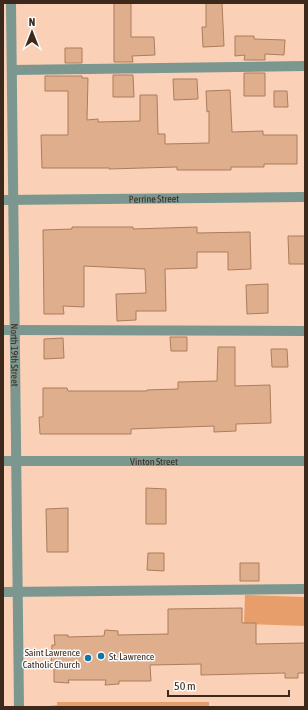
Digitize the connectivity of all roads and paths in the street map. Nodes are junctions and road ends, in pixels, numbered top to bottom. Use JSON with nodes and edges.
{"nodes":[{"id":1,"x":11,"y":3,"type":"edge"},
{"id":2,"x":305,"y":66,"type":"edge"},
{"id":3,"x":9,"y":74,"type":"edge"},
{"id":4,"x":305,"y":197,"type":"edge"},
{"id":5,"x":8,"y":200,"type":"edge"},
{"id":6,"x":3,"y":330,"type":"edge"},
{"id":7,"x":14,"y":330,"type":"junction"},
{"id":8,"x":305,"y":331,"type":"edge"},
{"id":9,"x":3,"y":461,"type":"edge"},
{"id":10,"x":17,"y":461,"type":"junction"},
{"id":11,"x":305,"y":461,"type":"edge"},
{"id":12,"x":305,"y":589,"type":"edge"},
{"id":13,"x":17,"y":591,"type":"junction"},
{"id":14,"x":3,"y":592,"type":"edge"},
{"id":15,"x":19,"y":707,"type":"edge"}],
"edges":[{"from":1,"to":3,"type":"street","name":"North 19th Street"},
{"from":2,"to":3,"type":"street"},
{"from":3,"to":5,"type":"street","name":"North 19th Street"},
{"from":4,"to":5,"type":"street","name":"Perrine Street"},
{"from":5,"to":7,"type":"street","name":"North 19th Street"},
{"from":6,"to":7,"type":"street"},
{"from":7,"to":8,"type":"street"},
{"from":7,"to":10,"type":"street","name":"North 19th Street"},
{"from":9,"to":10,"type":"street","name":"Vinton Street"},
{"from":10,"to":11,"type":"street","name":"Vinton Street"},
{"from":10,"to":13,"type":"street","name":"North 19th Street"},
{"from":12,"to":13,"type":"street"},
{"from":13,"to":14,"type":"street"},
{"from":13,"to":15,"type":"street","name":"North 19th Street"}]}
